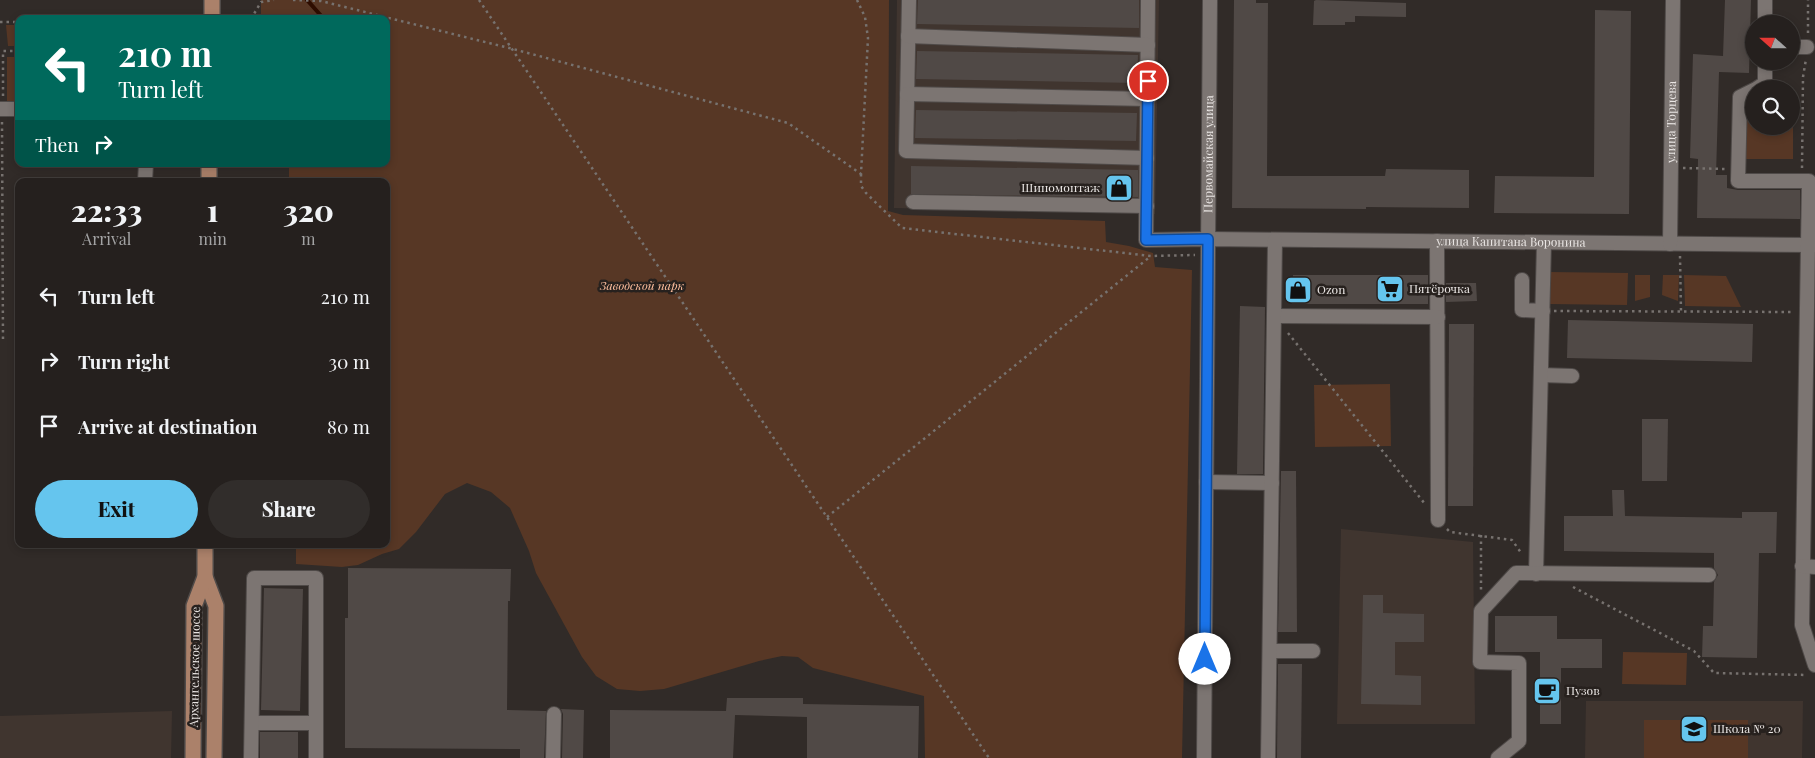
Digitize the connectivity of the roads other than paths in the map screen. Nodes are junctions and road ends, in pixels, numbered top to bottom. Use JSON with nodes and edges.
{"nodes":[{"id":1,"x":212,"y":0,"type":"edge"},
{"id":2,"x":909,"y":0,"type":"edge"},
{"id":3,"x":1148,"y":0,"type":"edge"},
{"id":4,"x":1210,"y":0,"type":"edge"},
{"id":5,"x":1673,"y":0,"type":"edge"},
{"id":6,"x":1765,"y":0,"type":"edge"},
{"id":7,"x":212,"y":15,"type":"edge"},
{"id":8,"x":1765,"y":15,"type":"edge"},
{"id":9,"x":908,"y":36,"type":"junction"},
{"id":10,"x":1148,"y":45,"type":"junction"},
{"id":11,"x":1800,"y":47,"type":"edge"},
{"id":12,"x":1808,"y":47,"type":"road end"},
{"id":13,"x":907,"y":94,"type":"junction"},
{"id":14,"x":1745,"y":94,"type":"edge"},
{"id":15,"x":1148,"y":100,"type":"junction"},
{"id":16,"x":2,"y":109,"type":"edge"},
{"id":17,"x":15,"y":109,"type":"edge"},
{"id":18,"x":1147,"y":158,"type":"junction"},
{"id":19,"x":913,"y":202,"type":"dead end"},
{"id":20,"x":1147,"y":206,"type":"junction"},
{"id":21,"x":1208,"y":239,"type":"junction"},
{"id":22,"x":1275,"y":240,"type":"junction"},
{"id":23,"x":1438,"y":241,"type":"junction"},
{"id":24,"x":1544,"y":243,"type":"junction"},
{"id":25,"x":1670,"y":244,"type":"junction"},
{"id":26,"x":1811,"y":245,"type":"edge"},
{"id":27,"x":1522,"y":280,"type":"dead end"},
{"id":28,"x":1543,"y":311,"type":"junction"},
{"id":29,"x":1274,"y":316,"type":"junction"},
{"id":30,"x":1438,"y":316,"type":"junction"},
{"id":31,"x":1541,"y":375,"type":"junction"},
{"id":32,"x":1572,"y":376,"type":"dead end"},
{"id":33,"x":1206,"y":482,"type":"junction"},
{"id":34,"x":1272,"y":483,"type":"junction"},
{"id":35,"x":1438,"y":520,"type":"road end"},
{"id":36,"x":205,"y":548,"type":"edge"},
{"id":37,"x":1809,"y":566,"type":"edge"},
{"id":38,"x":1536,"y":574,"type":"junction"},
{"id":39,"x":1709,"y":575,"type":"dead end"},
{"id":40,"x":205,"y":577,"type":"junction"},
{"id":41,"x":1270,"y":651,"type":"junction"},
{"id":42,"x":1313,"y":651,"type":"dead end"},
{"id":43,"x":1815,"y":665,"type":"edge"},
{"id":44,"x":554,"y":714,"type":"dead end"},
{"id":45,"x":252,"y":723,"type":"junction"},
{"id":46,"x":316,"y":723,"type":"junction"},
{"id":47,"x":193,"y":758,"type":"edge"},
{"id":48,"x":214,"y":758,"type":"edge"},
{"id":49,"x":251,"y":758,"type":"edge"},
{"id":50,"x":316,"y":758,"type":"edge"},
{"id":51,"x":553,"y":758,"type":"edge"},
{"id":52,"x":1204,"y":758,"type":"edge"},
{"id":53,"x":1268,"y":758,"type":"edge"},
{"id":54,"x":1498,"y":758,"type":"edge"}],
"edges":[{"from":1,"to":7,"type":"main road"},
{"from":2,"to":9,"type":"street"},
{"from":3,"to":10,"type":"street"},
{"from":4,"to":21,"type":"street","name":"Первомайская улица"},
{"from":5,"to":25,"type":"street","name":"улица Торцева"},
{"from":6,"to":8,"type":"street"},
{"from":9,"to":10,"type":"street"},
{"from":9,"to":13,"type":"street"},
{"from":10,"to":15,"type":"street"},
{"from":11,"to":12,"type":"street"},
{"from":13,"to":15,"type":"street"},
{"from":13,"to":18,"type":"street"},
{"from":14,"to":26,"type":"street"},
{"from":15,"to":18,"type":"street"},
{"from":16,"to":17,"type":"street"},
{"from":18,"to":20,"type":"street"},
{"from":19,"to":20,"type":"street"},
{"from":20,"to":21,"type":"street","name":"улица Капитана Воронина"},
{"from":21,"to":22,"type":"street","name":"улица Капитана Воронина"},
{"from":21,"to":33,"type":"street","name":"Первомайская улица"},
{"from":22,"to":23,"type":"street","name":"улица Капитана Воронина"},
{"from":22,"to":29,"type":"street"},
{"from":23,"to":24,"type":"street","name":"улица Капитана Воронина"},
{"from":23,"to":30,"type":"street"},
{"from":24,"to":25,"type":"street","name":"улица Капитана Воронина"},
{"from":24,"to":28,"type":"street"},
{"from":25,"to":26,"type":"street","name":"улица Капитана Воронина"},
{"from":26,"to":37,"type":"street"},
{"from":27,"to":28,"type":"street"},
{"from":28,"to":31,"type":"street"},
{"from":29,"to":30,"type":"street"},
{"from":29,"to":34,"type":"street"},
{"from":30,"to":35,"type":"street"},
{"from":31,"to":32,"type":"street"},
{"from":31,"to":38,"type":"street"},
{"from":33,"to":34,"type":"street"},
{"from":33,"to":52,"type":"street","name":"Первомайская улица"},
{"from":34,"to":41,"type":"street"},
{"from":36,"to":40,"type":"main road","name":"Архангельское шоссе"},
{"from":37,"to":43,"type":"street"},
{"from":38,"to":39,"type":"street"},
{"from":38,"to":54,"type":"street"},
{"from":40,"to":47,"type":"main road","name":"Архангельское шоссе"},
{"from":40,"to":48,"type":"main road","name":"Архангельское шоссе"},
{"from":41,"to":42,"type":"street"},
{"from":41,"to":53,"type":"street"},
{"from":44,"to":51,"type":"street"},
{"from":45,"to":46,"type":"street"},
{"from":45,"to":46,"type":"street"},
{"from":45,"to":49,"type":"street"},
{"from":46,"to":50,"type":"street"}]}
